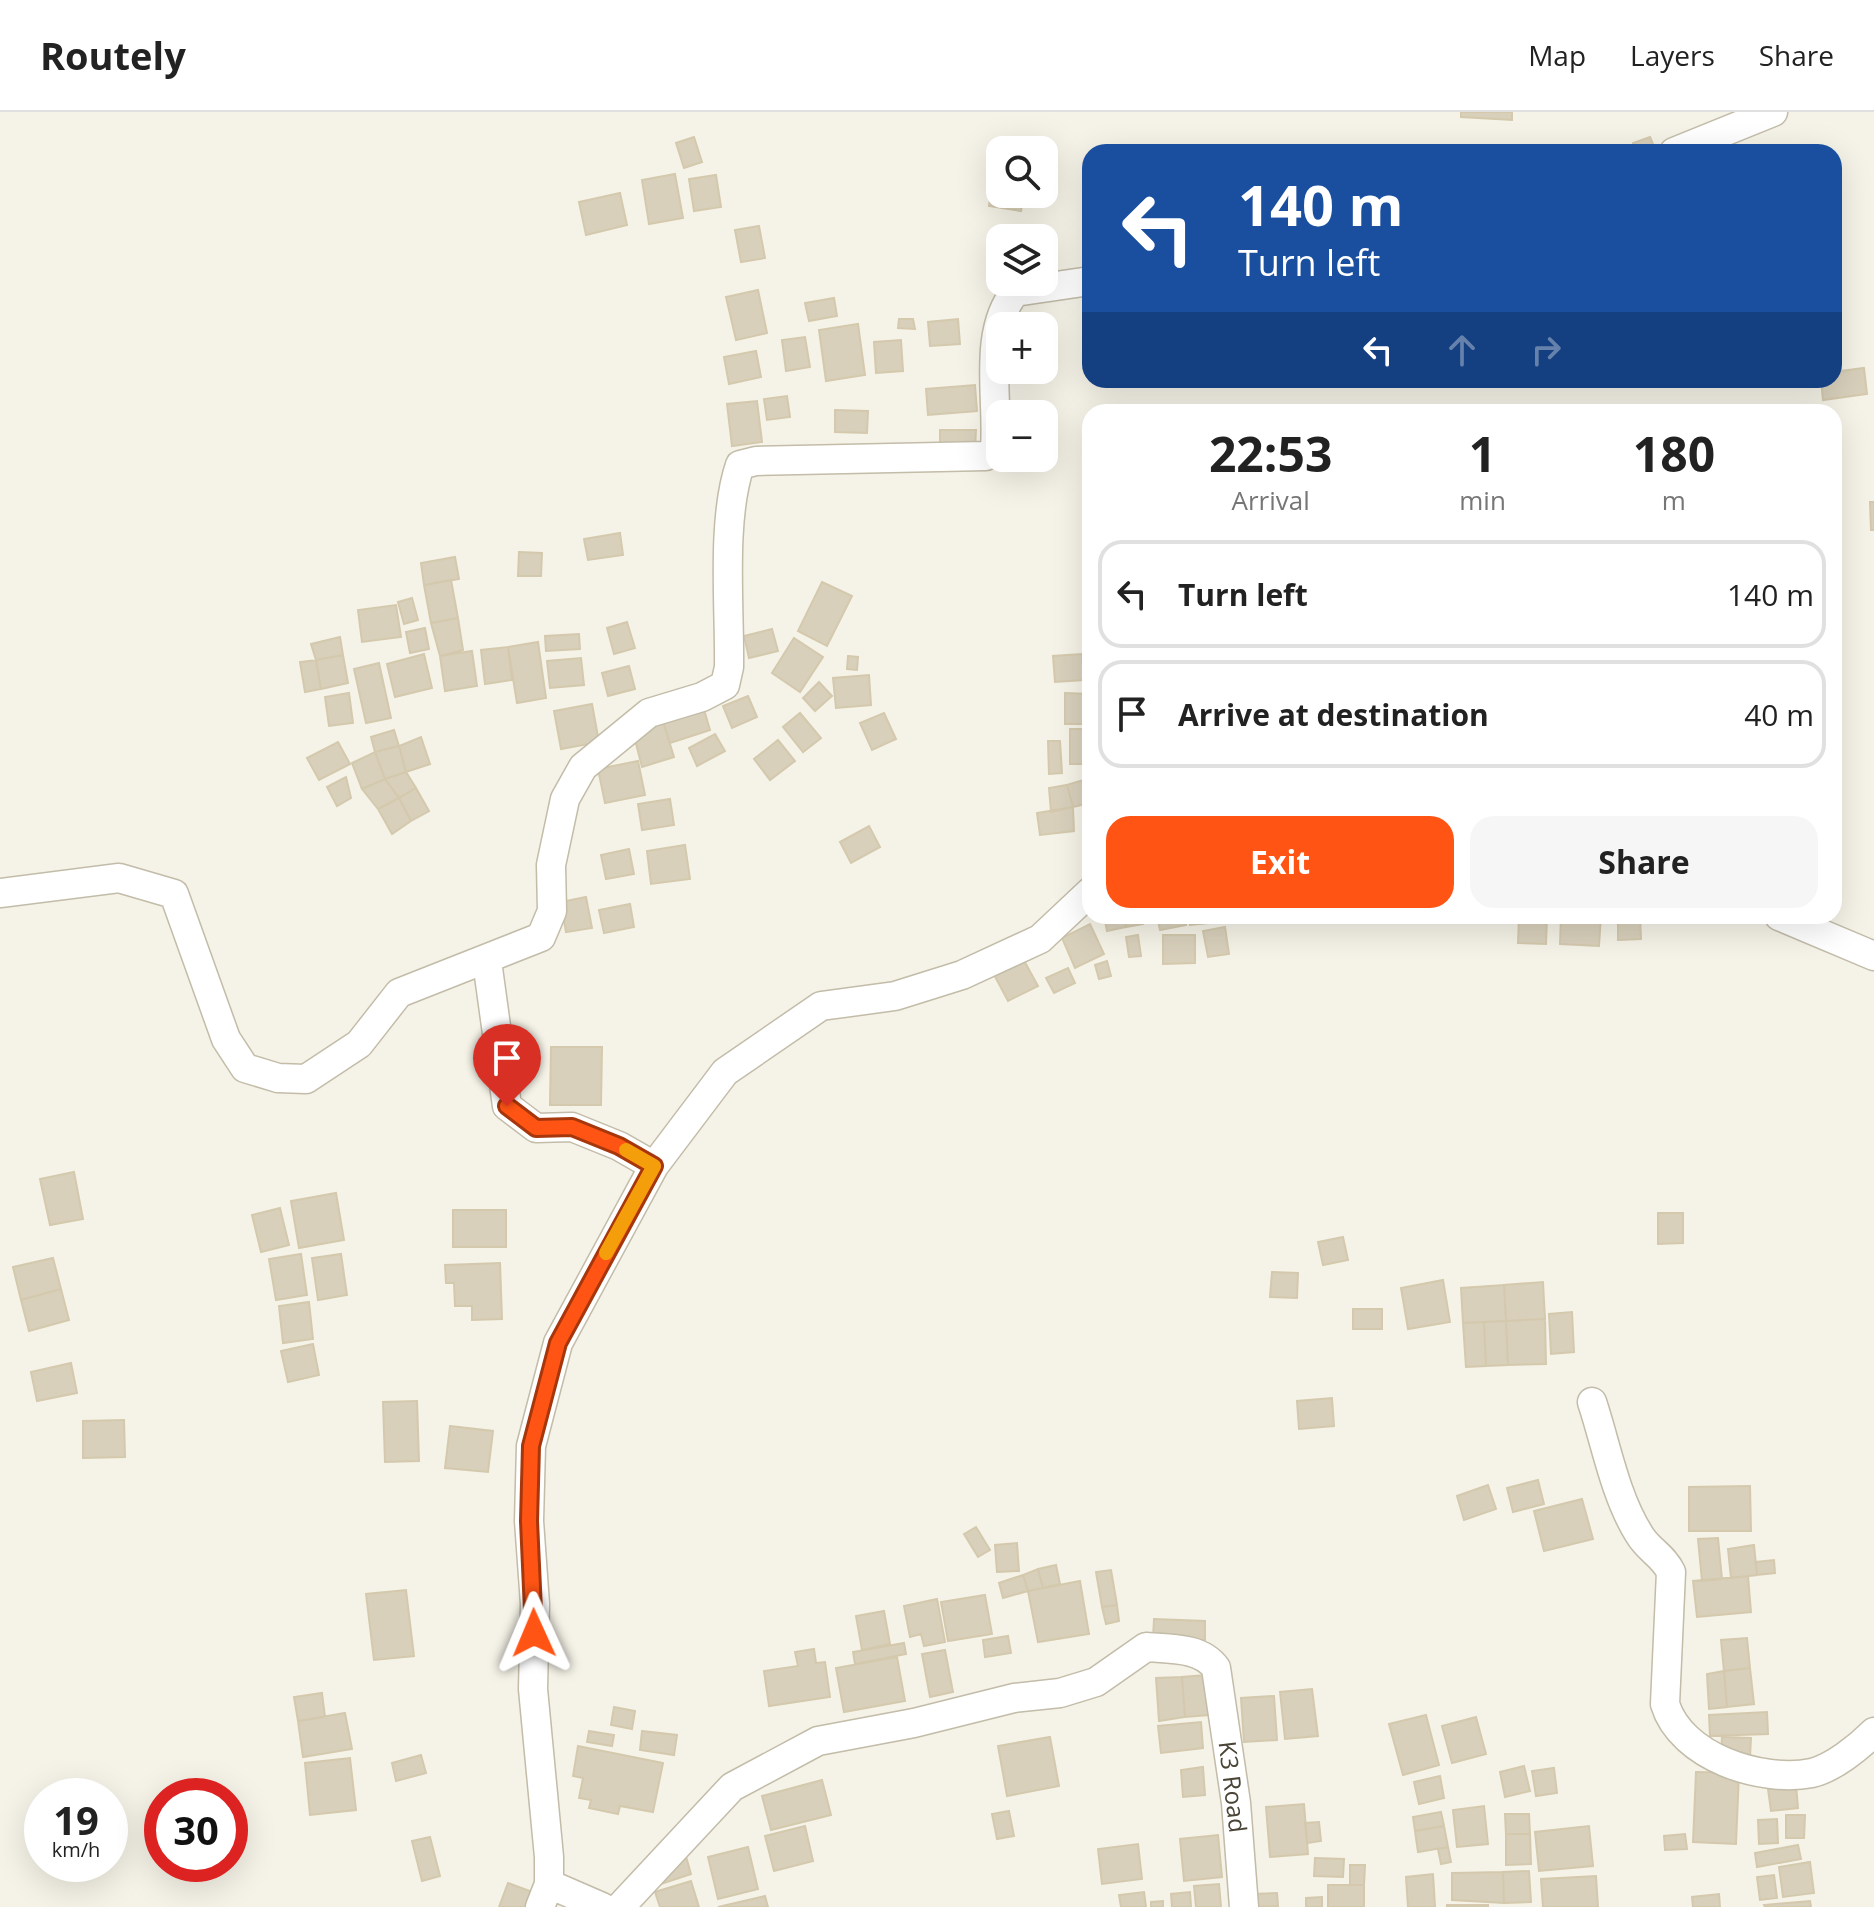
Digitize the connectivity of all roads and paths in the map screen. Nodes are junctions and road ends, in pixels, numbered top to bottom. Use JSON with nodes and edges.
{"nodes":[{"id":1,"x":1773,"y":112,"type":"edge"},
{"id":2,"x":1694,"y":144,"type":"edge"},
{"id":3,"x":1082,"y":282,"type":"edge"},
{"id":4,"x":0,"y":893,"type":"edge"},
{"id":5,"x":1082,"y":900,"type":"edge"},
{"id":6,"x":1798,"y":924,"type":"edge"},
{"id":7,"x":1874,"y":956,"type":"edge"},
{"id":8,"x":487,"y":961,"type":"junction"},
{"id":9,"x":654,"y":1166,"type":"junction"},
{"id":10,"x":1592,"y":1402,"type":"dead end"},
{"id":11,"x":1874,"y":1732,"type":"edge"},
{"id":12,"x":544,"y":1896,"type":"edge"},
{"id":13,"x":602,"y":1907,"type":"edge"},
{"id":14,"x":620,"y":1907,"type":"edge"},
{"id":15,"x":1244,"y":1907,"type":"edge"}],
"edges":[{"from":1,"to":2,"type":"street"},
{"from":3,"to":8,"type":"street"},
{"from":4,"to":8,"type":"street"},
{"from":5,"to":9,"type":"street"},
{"from":6,"to":7,"type":"street"},
{"from":8,"to":9,"type":"street"},
{"from":9,"to":12,"type":"street"},
{"from":10,"to":11,"type":"street"},
{"from":12,"to":13,"type":"street"},
{"from":14,"to":15,"type":"street","name":"K3 Road"}]}
